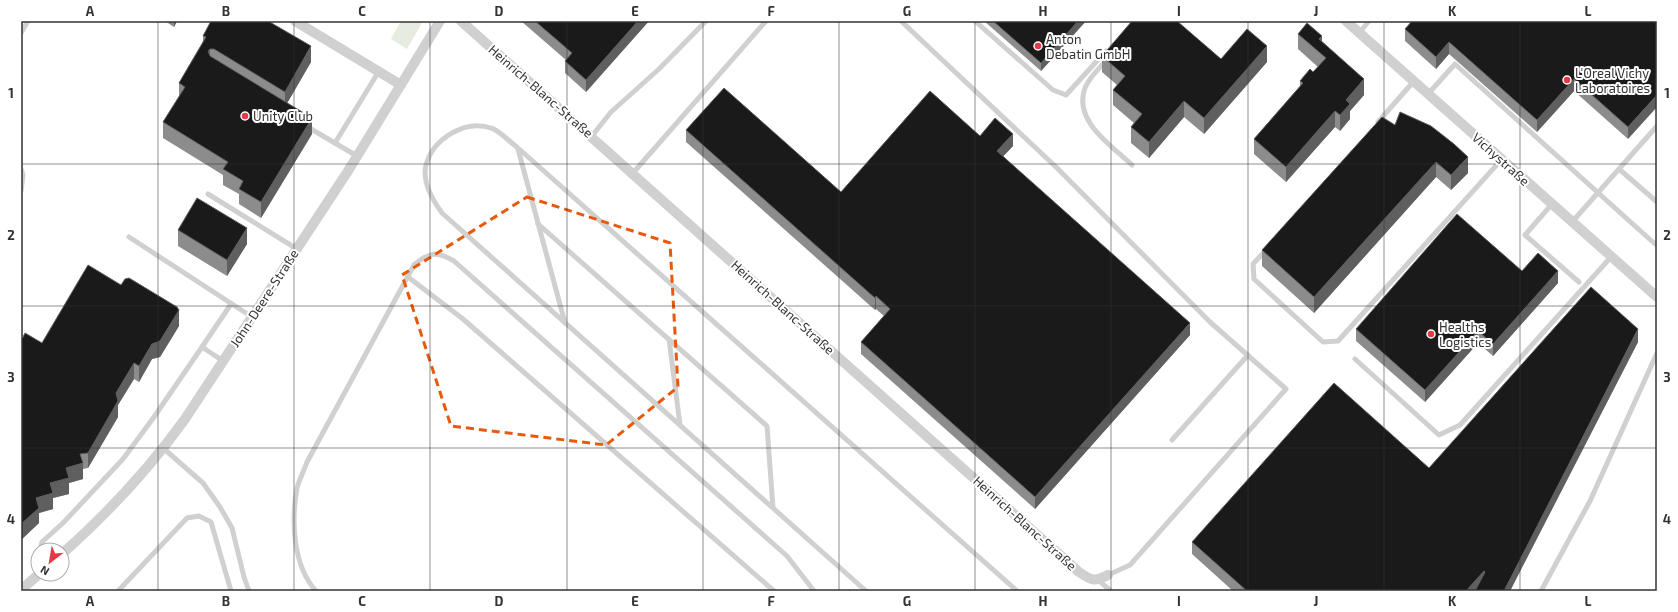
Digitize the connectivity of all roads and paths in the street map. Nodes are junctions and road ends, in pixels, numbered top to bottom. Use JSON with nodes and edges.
{"nodes":[{"id":1,"x":28,"y":21,"type":"edge"},
{"id":2,"x":295,"y":21,"type":"edge"},
{"id":3,"x":440,"y":21,"type":"edge"},
{"id":4,"x":461,"y":21,"type":"edge"},
{"id":5,"x":706,"y":21,"type":"edge"},
{"id":6,"x":766,"y":21,"type":"edge"},
{"id":7,"x":901,"y":21,"type":"edge"},
{"id":8,"x":975,"y":21,"type":"edge"},
{"id":9,"x":1346,"y":21,"type":"edge"},
{"id":10,"x":1370,"y":21,"type":"edge"},
{"id":11,"x":21,"y":33,"type":"edge"},
{"id":12,"x":1359,"y":33,"type":"junction"},
{"id":13,"x":1108,"y":50,"type":"edge"},
{"id":14,"x":1110,"y":56,"type":"edge"},
{"id":15,"x":378,"y":71,"type":"junction"},
{"id":16,"x":1414,"y":81,"type":"junction"},
{"id":17,"x":401,"y":85,"type":"junction"},
{"id":18,"x":1428,"y":94,"type":"junction"},
{"id":19,"x":302,"y":123,"type":"edge"},
{"id":20,"x":1657,"y":126,"type":"edge"},
{"id":21,"x":1373,"y":128,"type":"edge"},
{"id":22,"x":592,"y":136,"type":"junction"},
{"id":23,"x":335,"y":143,"type":"junction"},
{"id":24,"x":518,"y":148,"type":"junction"},
{"id":25,"x":357,"y":156,"type":"junction"},
{"id":26,"x":1502,"y":159,"type":"junction"},
{"id":27,"x":1132,"y":165,"type":"dead end"},
{"id":28,"x":1619,"y":169,"type":"junction"},
{"id":29,"x":21,"y":170,"type":"edge"},
{"id":30,"x":633,"y":173,"type":"junction"},
{"id":31,"x":21,"y":191,"type":"edge"},
{"id":32,"x":1598,"y":193,"type":"junction"},
{"id":33,"x":208,"y":194,"type":"dead end"},
{"id":34,"x":1657,"y":202,"type":"edge"},
{"id":35,"x":1552,"y":204,"type":"junction"},
{"id":36,"x":1572,"y":222,"type":"junction"},
{"id":37,"x":538,"y":224,"type":"junction"},
{"id":38,"x":129,"y":237,"type":"dead end"},
{"id":39,"x":1657,"y":243,"type":"edge"},
{"id":40,"x":1269,"y":246,"type":"edge"},
{"id":41,"x":296,"y":249,"type":"junction"},
{"id":42,"x":1611,"y":257,"type":"junction"},
{"id":43,"x":408,"y":277,"type":"junction"},
{"id":44,"x":1579,"y":282,"type":"dead end"},
{"id":45,"x":1657,"y":297,"type":"edge"},
{"id":46,"x":231,"y":304,"type":"junction"},
{"id":47,"x":252,"y":317,"type":"junction"},
{"id":48,"x":565,"y":323,"type":"junction"},
{"id":49,"x":669,"y":339,"type":"junction"},
{"id":50,"x":202,"y":347,"type":"junction"},
{"id":51,"x":1657,"y":353,"type":"edge"},
{"id":52,"x":1248,"y":355,"type":"junction"},
{"id":53,"x":1354,"y":359,"type":"dead end"},
{"id":54,"x":223,"y":361,"type":"junction"},
{"id":55,"x":680,"y":425,"type":"junction"},
{"id":56,"x":1172,"y":440,"type":"dead end"},
{"id":57,"x":163,"y":448,"type":"junction"},
{"id":58,"x":772,"y":508,"type":"junction"},
{"id":59,"x":42,"y":542,"type":"edge"},
{"id":60,"x":70,"y":546,"type":"edge"},
{"id":61,"x":1108,"y":575,"type":"joint"},
{"id":62,"x":1098,"y":580,"type":"junction"},
{"id":63,"x":30,"y":582,"type":"edge"},
{"id":64,"x":21,"y":590,"type":"edge"},
{"id":65,"x":118,"y":591,"type":"edge"},
{"id":66,"x":231,"y":591,"type":"edge"},
{"id":67,"x":249,"y":591,"type":"edge"},
{"id":68,"x":316,"y":591,"type":"edge"},
{"id":69,"x":774,"y":591,"type":"edge"},
{"id":70,"x":814,"y":591,"type":"edge"},
{"id":71,"x":866,"y":591,"type":"edge"},
{"id":72,"x":1017,"y":591,"type":"edge"},
{"id":73,"x":1111,"y":591,"type":"edge"},
{"id":74,"x":1541,"y":591,"type":"edge"}],
"edges":[{"from":1,"to":11,"type":"lane"},
{"from":2,"to":15,"type":"street"},
{"from":3,"to":17,"type":"street","name":"John-Deere-Straße"},
{"from":4,"to":22,"type":"street","name":"Heinrich-Blanc-Straße"},
{"from":5,"to":22,"type":"lane"},
{"from":6,"to":30,"type":"lane"},
{"from":7,"to":52,"type":"lane"},
{"from":8,"to":13,"type":"lane"},
{"from":9,"to":12,"type":"street","name":"Vichystraße"},
{"from":10,"to":12,"type":"lane"},
{"from":12,"to":16,"type":"street","name":"Vichystraße"},
{"from":14,"to":27,"type":"lane"},
{"from":15,"to":17,"type":"street"},
{"from":15,"to":23,"type":"lane"},
{"from":16,"to":18,"type":"street","name":"Vichystraße"},
{"from":16,"to":21,"type":"lane"},
{"from":17,"to":25,"type":"street","name":"John-Deere-Straße"},
{"from":18,"to":26,"type":"street","name":"Vichystraße"},
{"from":18,"to":32,"type":"lane"},
{"from":19,"to":23,"type":"lane"},
{"from":20,"to":28,"type":"lane"},
{"from":22,"to":30,"type":"street","name":"Heinrich-Blanc-Straße"},
{"from":23,"to":25,"type":"lane"},
{"from":24,"to":37,"type":"lane"},
{"from":24,"to":48,"type":"lane"},
{"from":24,"to":72,"type":"lane"},
{"from":25,"to":41,"type":"street","name":"John-Deere-Straße"},
{"from":26,"to":35,"type":"street","name":"Vichystraße"},
{"from":26,"to":40,"type":"lane"},
{"from":28,"to":32,"type":"lane"},
{"from":28,"to":34,"type":"lane"},
{"from":29,"to":31,"type":"lane"},
{"from":30,"to":62,"type":"street","name":"Heinrich-Blanc-Straße"},
{"from":32,"to":36,"type":"lane"},
{"from":32,"to":39,"type":"lane"},
{"from":33,"to":41,"type":"lane"},
{"from":35,"to":36,"type":"street","name":"Vichystraße"},
{"from":35,"to":44,"type":"lane"},
{"from":36,"to":42,"type":"street","name":"Vichystraße"},
{"from":37,"to":48,"type":"lane"},
{"from":37,"to":49,"type":"lane"},
{"from":38,"to":46,"type":"lane"},
{"from":41,"to":47,"type":"street","name":"John-Deere-Straße"},
{"from":42,"to":45,"type":"street","name":"Vichystraße"},
{"from":42,"to":53,"type":"lane"},
{"from":43,"to":68,"type":"lane"},
{"from":43,"to":69,"type":"lane"},
{"from":43,"to":70,"type":"lane"},
{"from":46,"to":47,"type":"lane"},
{"from":46,"to":50,"type":"lane"},
{"from":47,"to":54,"type":"street","name":"John-Deere-Straße"},
{"from":48,"to":55,"type":"lane"},
{"from":49,"to":55,"type":"lane"},
{"from":49,"to":58,"type":"lane"},
{"from":50,"to":54,"type":"lane"},
{"from":50,"to":59,"type":"lane"},
{"from":51,"to":74,"type":"lane"},
{"from":52,"to":56,"type":"lane"},
{"from":52,"to":61,"type":"lane"},
{"from":54,"to":57,"type":"street","name":"John-Deere-Straße"},
{"from":55,"to":58,"type":"lane"},
{"from":57,"to":60,"type":"street","name":"John-Deere-Straße"},
{"from":57,"to":67,"type":"lane"},
{"from":58,"to":71,"type":"lane"},
{"from":61,"to":62,"type":"street"},
{"from":62,"to":73,"type":"lane"},
{"from":63,"to":64,"type":"street"},
{"from":65,"to":66,"type":"lane"}]}
